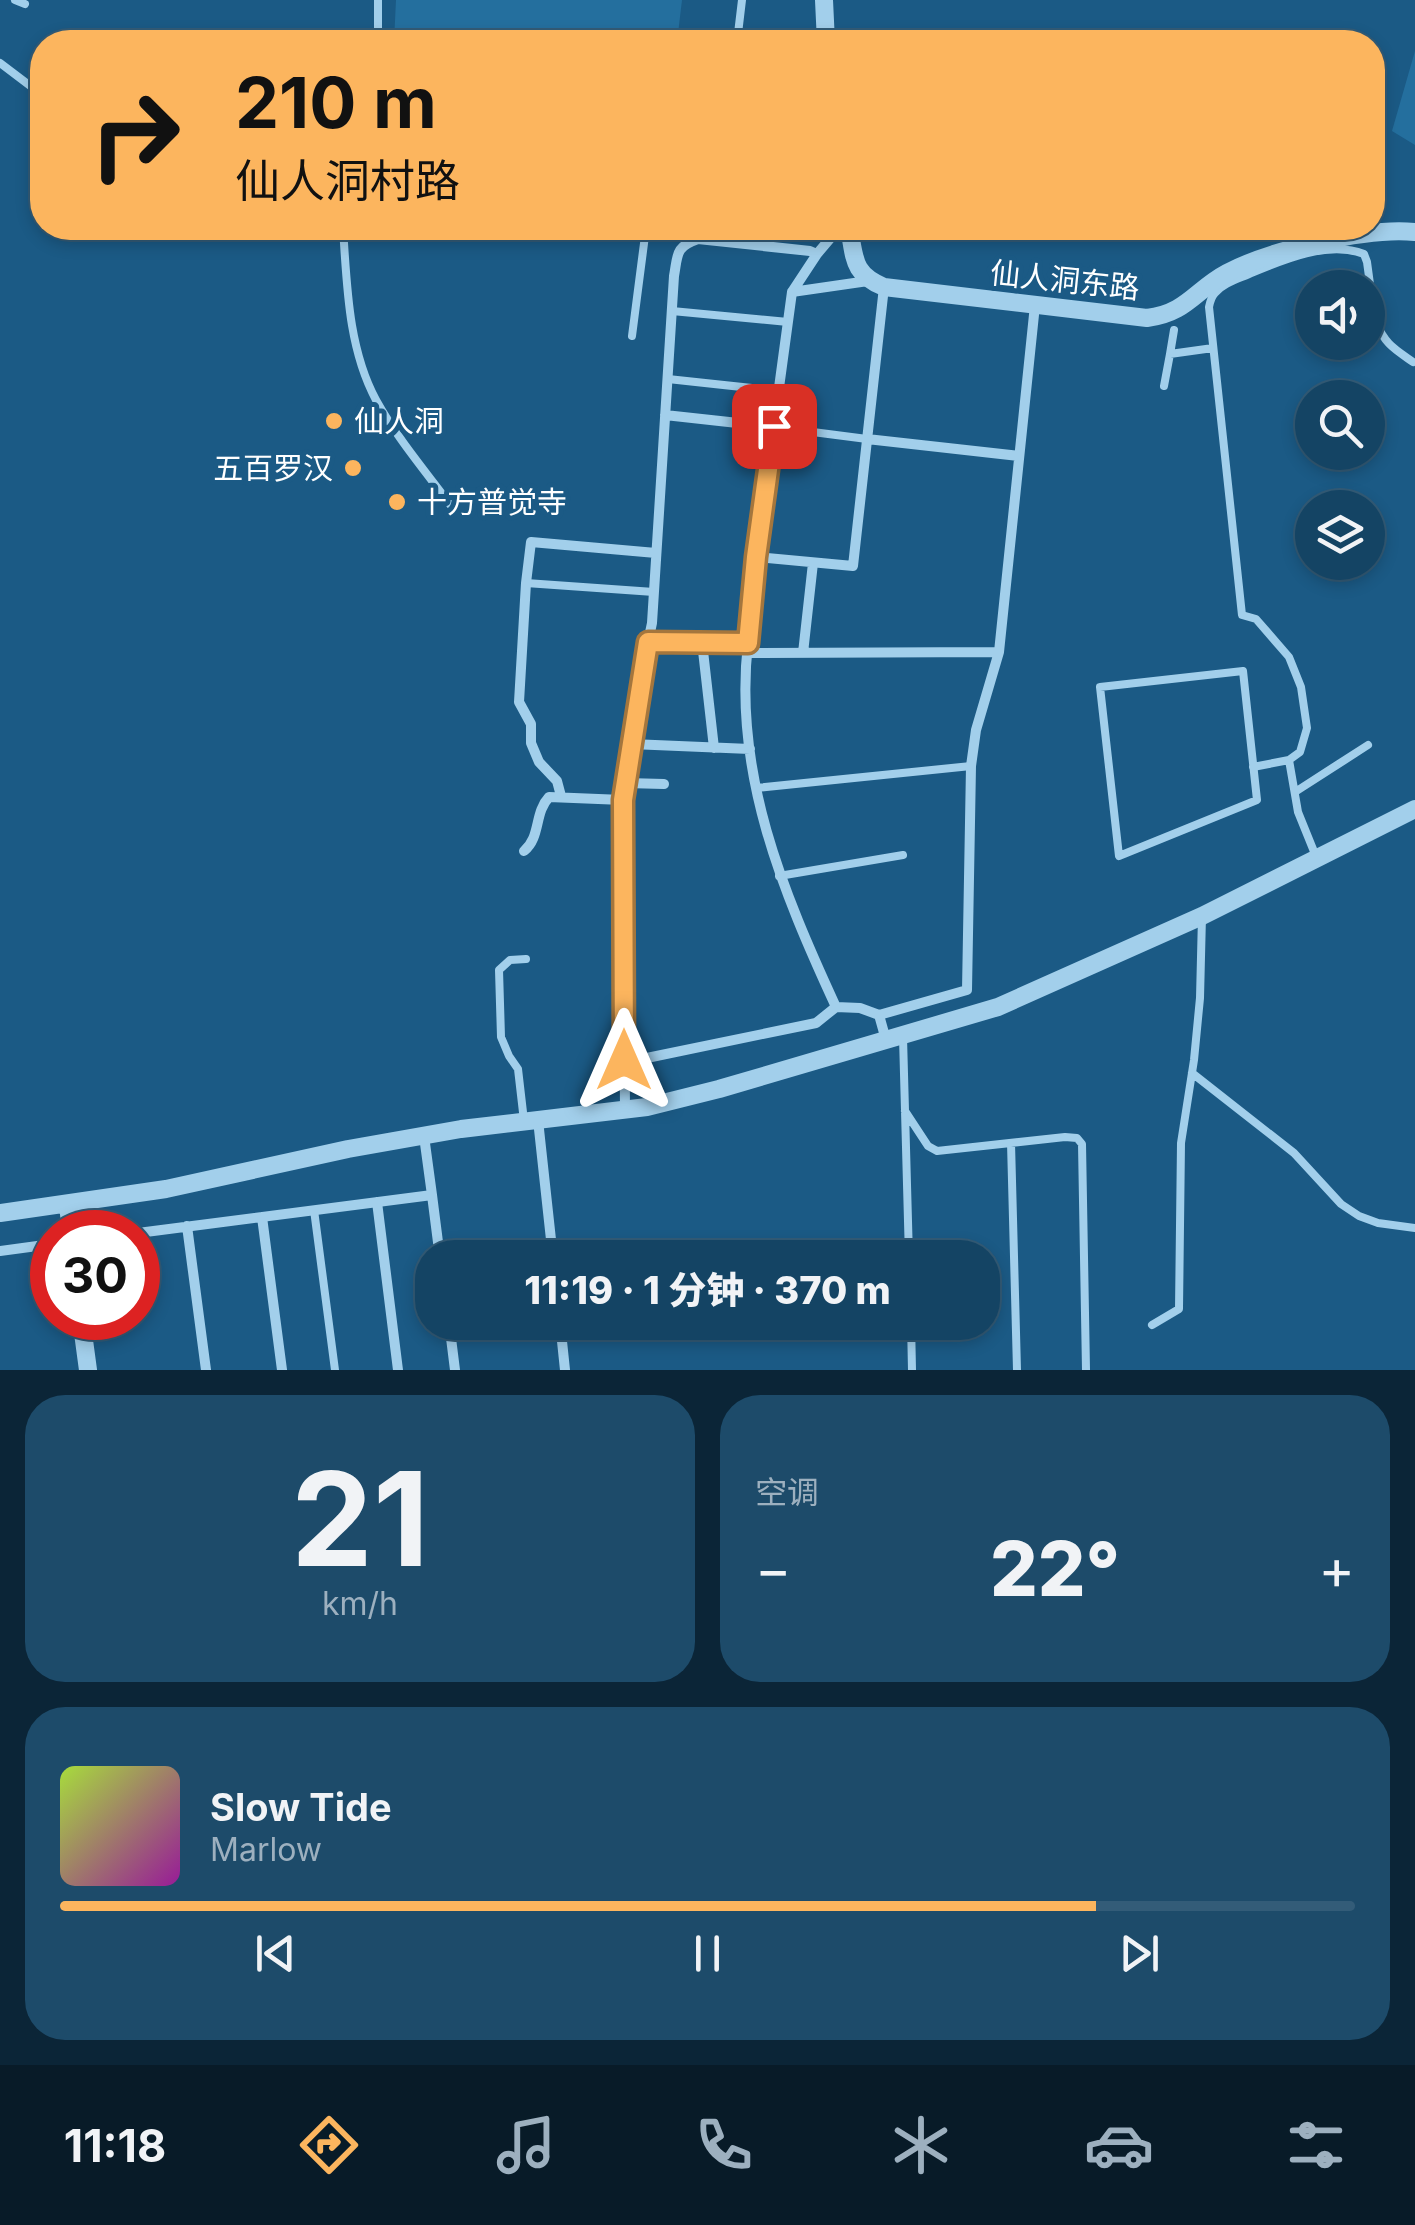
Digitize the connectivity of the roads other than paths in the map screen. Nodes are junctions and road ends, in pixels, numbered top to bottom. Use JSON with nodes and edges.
{"nodes":[{"id":1,"x":15,"y":0,"type":"edge"},
{"id":2,"x":378,"y":0,"type":"edge"},
{"id":3,"x":742,"y":0,"type":"edge"},
{"id":4,"x":824,"y":0,"type":"edge"},
{"id":5,"x":25,"y":4,"type":"dead end"},
{"id":6,"x":378,"y":30,"type":"edge"},
{"id":7,"x":739,"y":30,"type":"edge"},
{"id":8,"x":825,"y":30,"type":"edge"},
{"id":9,"x":0,"y":63,"type":"edge"},
{"id":10,"x":30,"y":86,"type":"edge"},
{"id":11,"x":1385,"y":232,"type":"edge"},
{"id":12,"x":1415,"y":232,"type":"edge"},
{"id":13,"x":345,"y":240,"type":"edge"},
{"id":14,"x":644,"y":240,"type":"edge"},
{"id":15,"x":829,"y":240,"type":"edge"},
{"id":16,"x":852,"y":240,"type":"edge"},
{"id":17,"x":1338,"y":240,"type":"edge"},
{"id":18,"x":817,"y":254,"type":"junction"},
{"id":19,"x":876,"y":284,"type":"junction"},
{"id":20,"x":792,"y":292,"type":"junction"},
{"id":21,"x":1035,"y":305,"type":"junction"},
{"id":22,"x":672,"y":312,"type":"junction"},
{"id":23,"x":788,"y":322,"type":"junction"},
{"id":24,"x":1174,"y":330,"type":"dead end"},
{"id":25,"x":632,"y":336,"type":"dead end"},
{"id":26,"x":1213,"y":348,"type":"junction"},
{"id":27,"x":1170,"y":354,"type":"junction"},
{"id":28,"x":1413,"y":362,"type":"edge"},
{"id":29,"x":668,"y":378,"type":"junction"},
{"id":30,"x":1164,"y":386,"type":"dead end"},
{"id":31,"x":778,"y":391,"type":"junction"},
{"id":32,"x":665,"y":416,"type":"junction"},
{"id":33,"x":774,"y":426,"type":"junction"},
{"id":34,"x":868,"y":439,"type":"junction"},
{"id":35,"x":1019,"y":456,"type":"junction"},
{"id":36,"x":452,"y":507,"type":"dead end"},
{"id":37,"x":656,"y":553,"type":"junction"},
{"id":38,"x":756,"y":557,"type":"junction"},
{"id":39,"x":812,"y":563,"type":"junction"},
{"id":40,"x":526,"y":583,"type":"junction"},
{"id":41,"x":654,"y":592,"type":"junction"},
{"id":42,"x":648,"y":642,"type":"junction"},
{"id":43,"x":702,"y":642,"type":"junction"},
{"id":44,"x":747,"y":648,"type":"junction"},
{"id":45,"x":802,"y":652,"type":"junction"},
{"id":46,"x":998,"y":652,"type":"junction"},
{"id":47,"x":631,"y":744,"type":"junction"},
{"id":48,"x":1368,"y":745,"type":"dead end"},
{"id":49,"x":714,"y":748,"type":"junction"},
{"id":50,"x":750,"y":749,"type":"junction"},
{"id":51,"x":1289,"y":760,"type":"junction"},
{"id":52,"x":971,"y":766,"type":"junction"},
{"id":53,"x":1253,"y":766,"type":"junction"},
{"id":54,"x":626,"y":783,"type":"junction"},
{"id":55,"x":664,"y":784,"type":"dead end"},
{"id":56,"x":756,"y":788,"type":"junction"},
{"id":57,"x":1295,"y":792,"type":"junction"},
{"id":58,"x":561,"y":796,"type":"junction"},
{"id":59,"x":623,"y":800,"type":"junction"},
{"id":60,"x":1415,"y":808,"type":"edge"},
{"id":61,"x":524,"y":850,"type":"dead end"},
{"id":62,"x":902,"y":854,"type":"dead end"},
{"id":63,"x":1317,"y":859,"type":"junction"},
{"id":64,"x":779,"y":876,"type":"junction"},
{"id":65,"x":1202,"y":916,"type":"junction"},
{"id":66,"x":526,"y":959,"type":"dead end"},
{"id":67,"x":836,"y":1007,"type":"junction"},
{"id":68,"x":879,"y":1016,"type":"junction"},
{"id":69,"x":895,"y":1037,"type":"junction"},
{"id":70,"x":624,"y":1060,"type":"junction"},
{"id":71,"x":1192,"y":1073,"type":"junction"},
{"id":72,"x":625,"y":1110,"type":"junction"},
{"id":73,"x":905,"y":1110,"type":"junction"},
{"id":74,"x":531,"y":1121,"type":"junction"},
{"id":75,"x":424,"y":1136,"type":"junction"},
{"id":76,"x":1011,"y":1143,"type":"junction"},
{"id":77,"x":432,"y":1195,"type":"junction"},
{"id":78,"x":377,"y":1202,"type":"junction"},
{"id":79,"x":68,"y":1205,"type":"junction"},
{"id":80,"x":69,"y":1210,"type":"edge"},
{"id":81,"x":314,"y":1210,"type":"junction"},
{"id":82,"x":0,"y":1213,"type":"edge"},
{"id":83,"x":262,"y":1216,"type":"junction"},
{"id":84,"x":187,"y":1226,"type":"junction"},
{"id":85,"x":1415,"y":1228,"type":"edge"},
{"id":86,"x":160,"y":1230,"type":"edge"},
{"id":87,"x":438,"y":1240,"type":"edge"},
{"id":88,"x":550,"y":1240,"type":"edge"},
{"id":89,"x":909,"y":1240,"type":"edge"},
{"id":90,"x":30,"y":1247,"type":"edge"},
{"id":91,"x":0,"y":1250,"type":"edge"},
{"id":92,"x":1152,"y":1325,"type":"dead end"},
{"id":93,"x":84,"y":1340,"type":"edge"},
{"id":94,"x":451,"y":1340,"type":"edge"},
{"id":95,"x":562,"y":1340,"type":"edge"},
{"id":96,"x":911,"y":1340,"type":"edge"},
{"id":97,"x":88,"y":1370,"type":"edge"},
{"id":98,"x":206,"y":1370,"type":"edge"},
{"id":99,"x":282,"y":1370,"type":"edge"},
{"id":100,"x":335,"y":1370,"type":"edge"},
{"id":101,"x":398,"y":1370,"type":"edge"},
{"id":102,"x":455,"y":1370,"type":"edge"},
{"id":103,"x":566,"y":1370,"type":"edge"},
{"id":104,"x":912,"y":1370,"type":"edge"},
{"id":105,"x":1017,"y":1370,"type":"edge"},
{"id":106,"x":1086,"y":1370,"type":"edge"}],
"edges":[{"from":1,"to":5,"type":"lane"},
{"from":2,"to":6,"type":"lane"},
{"from":3,"to":7,"type":"lane"},
{"from":4,"to":8,"type":"street"},
{"from":9,"to":10,"type":"lane"},
{"from":11,"to":12,"type":"street","name":"仙人洞东路"},
{"from":13,"to":36,"type":"lane"},
{"from":14,"to":25,"type":"lane"},
{"from":15,"to":18,"type":"street"},
{"from":16,"to":19,"type":"street"},
{"from":17,"to":21,"type":"street","name":"仙人洞东路"},
{"from":18,"to":20,"type":"street"},
{"from":18,"to":22,"type":"street"},
{"from":19,"to":20,"type":"street"},
{"from":19,"to":21,"type":"street","name":"仙人洞东路"},
{"from":19,"to":34,"type":"street"},
{"from":20,"to":23,"type":"street"},
{"from":21,"to":35,"type":"street"},
{"from":22,"to":23,"type":"lane"},
{"from":22,"to":29,"type":"street"},
{"from":23,"to":31,"type":"street"},
{"from":24,"to":27,"type":"lane"},
{"from":26,"to":27,"type":"lane"},
{"from":26,"to":28,"type":"lane"},
{"from":26,"to":51,"type":"lane"},
{"from":27,"to":30,"type":"lane"},
{"from":29,"to":31,"type":"lane"},
{"from":29,"to":32,"type":"street"},
{"from":31,"to":33,"type":"street"},
{"from":32,"to":33,"type":"street"},
{"from":32,"to":37,"type":"street"},
{"from":33,"to":34,"type":"lane"},
{"from":33,"to":38,"type":"street"},
{"from":34,"to":35,"type":"street"},
{"from":34,"to":39,"type":"street"},
{"from":35,"to":46,"type":"street"},
{"from":37,"to":40,"type":"street"},
{"from":37,"to":41,"type":"street"},
{"from":38,"to":39,"type":"street"},
{"from":38,"to":44,"type":"street"},
{"from":39,"to":45,"type":"street"},
{"from":40,"to":41,"type":"lane"},
{"from":40,"to":58,"type":"street"},
{"from":41,"to":42,"type":"street"},
{"from":42,"to":43,"type":"street"},
{"from":42,"to":47,"type":"street"},
{"from":43,"to":44,"type":"street"},
{"from":43,"to":49,"type":"street"},
{"from":44,"to":45,"type":"street"},
{"from":44,"to":50,"type":"street"},
{"from":45,"to":46,"type":"street"},
{"from":46,"to":52,"type":"street"},
{"from":47,"to":49,"type":"street"},
{"from":47,"to":54,"type":"street"},
{"from":48,"to":57,"type":"lane"},
{"from":49,"to":50,"type":"street"},
{"from":50,"to":56,"type":"street"},
{"from":51,"to":53,"type":"lane"},
{"from":51,"to":57,"type":"lane"},
{"from":52,"to":56,"type":"lane"},
{"from":52,"to":68,"type":"street"},
{"from":53,"to":53,"type":"lane"},
{"from":54,"to":55,"type":"street"},
{"from":54,"to":59,"type":"street"},
{"from":56,"to":64,"type":"street"},
{"from":57,"to":63,"type":"lane"},
{"from":58,"to":59,"type":"street"},
{"from":58,"to":61,"type":"street"},
{"from":59,"to":70,"type":"street"},
{"from":60,"to":63,"type":"street"},
{"from":62,"to":64,"type":"lane"},
{"from":63,"to":65,"type":"street"},
{"from":64,"to":67,"type":"street"},
{"from":65,"to":69,"type":"street"},
{"from":65,"to":71,"type":"lane"},
{"from":66,"to":74,"type":"lane"},
{"from":67,"to":68,"type":"street"},
{"from":67,"to":70,"type":"street"},
{"from":68,"to":69,"type":"street"},
{"from":69,"to":72,"type":"street"},
{"from":69,"to":73,"type":"lane"},
{"from":70,"to":72,"type":"street"},
{"from":71,"to":85,"type":"lane"},
{"from":71,"to":92,"type":"lane"},
{"from":72,"to":74,"type":"street"},
{"from":73,"to":76,"type":"lane"},
{"from":73,"to":89,"type":"lane"},
{"from":74,"to":75,"type":"street"},
{"from":74,"to":88,"type":"street"},
{"from":75,"to":77,"type":"street"},
{"from":75,"to":79,"type":"street"},
{"from":76,"to":105,"type":"lane"},
{"from":76,"to":106,"type":"lane"},
{"from":77,"to":78,"type":"street"},
{"from":77,"to":87,"type":"street"},
{"from":78,"to":81,"type":"street"},
{"from":78,"to":101,"type":"street"},
{"from":79,"to":80,"type":"street"},
{"from":79,"to":82,"type":"street"},
{"from":81,"to":83,"type":"street"},
{"from":81,"to":100,"type":"lane"},
{"from":83,"to":84,"type":"street"},
{"from":83,"to":99,"type":"street"},
{"from":84,"to":86,"type":"street"},
{"from":84,"to":98,"type":"street"},
{"from":90,"to":91,"type":"street"},
{"from":93,"to":97,"type":"street"},
{"from":94,"to":102,"type":"street"},
{"from":95,"to":103,"type":"street"},
{"from":96,"to":104,"type":"lane"}]}
